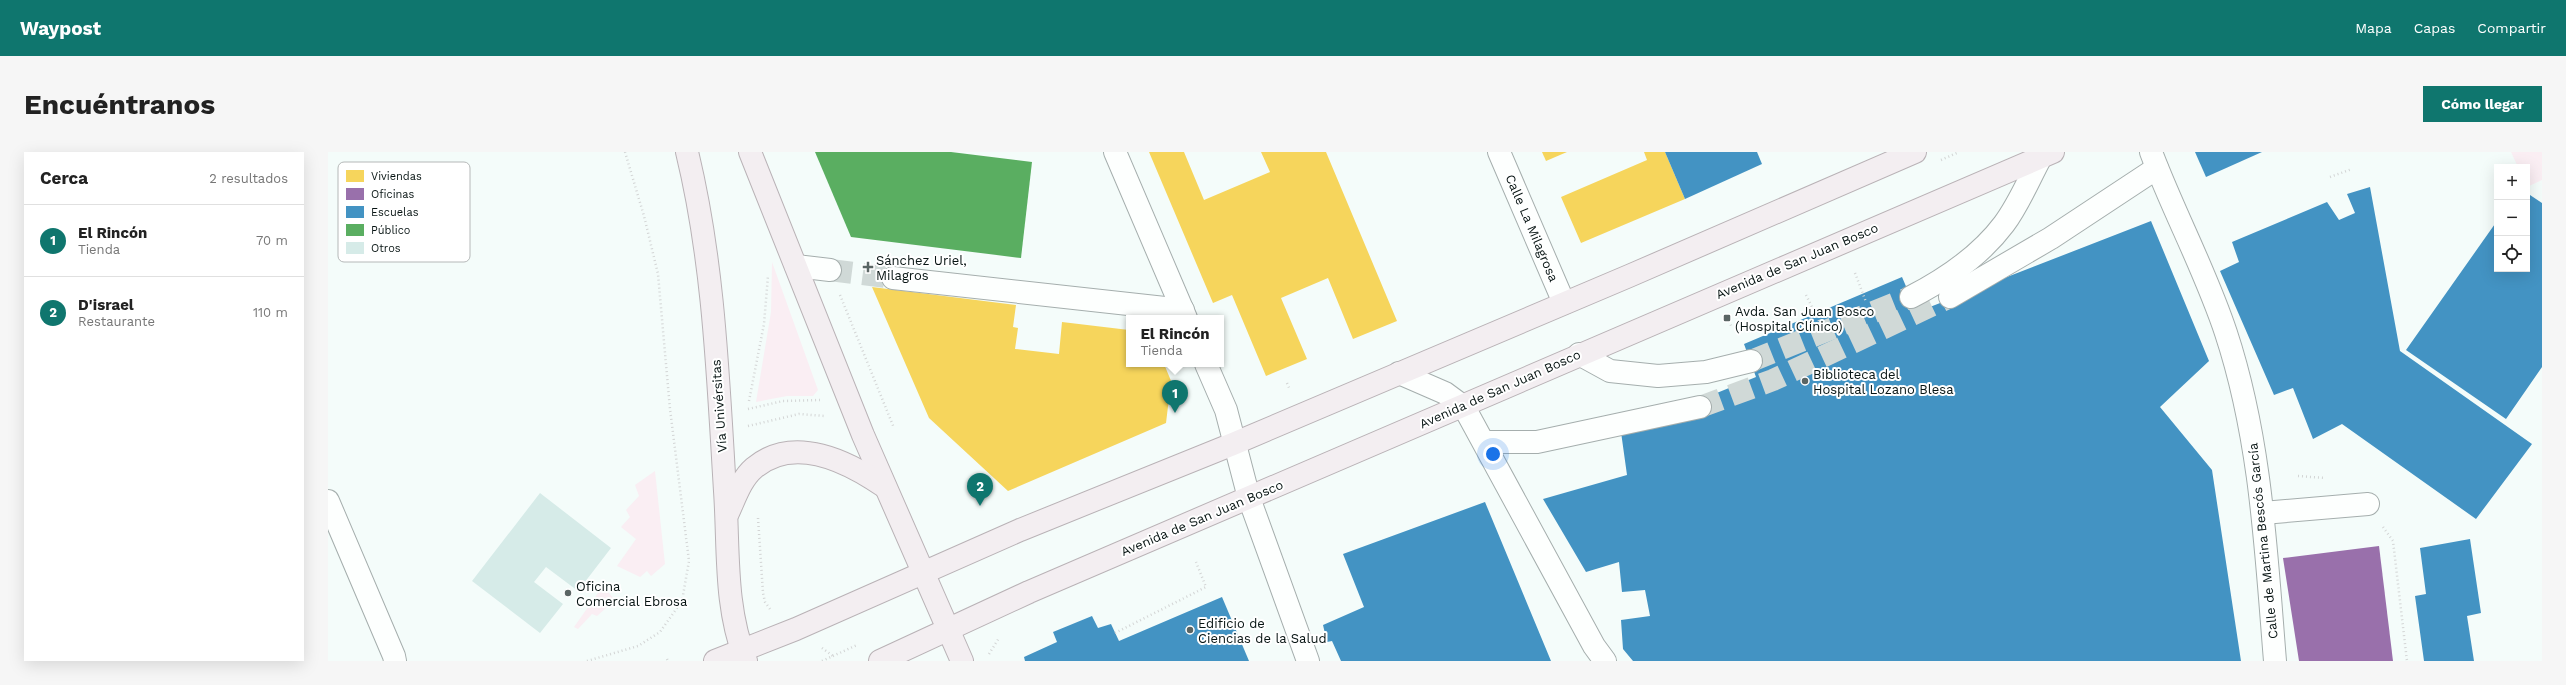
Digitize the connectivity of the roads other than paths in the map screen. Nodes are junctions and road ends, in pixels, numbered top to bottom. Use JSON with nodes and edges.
{"nodes":[{"id":1,"x":687,"y":152,"type":"edge"},
{"id":2,"x":750,"y":152,"type":"edge"},
{"id":3,"x":1115,"y":152,"type":"edge"},
{"id":4,"x":1499,"y":152,"type":"edge"},
{"id":5,"x":1915,"y":152,"type":"edge"},
{"id":6,"x":2047,"y":154,"type":"edge"},
{"id":7,"x":2154,"y":160,"type":"edge"},
{"id":8,"x":796,"y":266,"type":"junction"},
{"id":9,"x":830,"y":270,"type":"tunnel mouth"},
{"id":10,"x":893,"y":278,"type":"tunnel mouth"},
{"id":11,"x":1911,"y":296,"type":"tunnel mouth"},
{"id":12,"x":1950,"y":296,"type":"tunnel mouth"},
{"id":13,"x":1564,"y":303,"type":"junction"},
{"id":14,"x":1184,"y":314,"type":"edge"},
{"id":15,"x":1580,"y":354,"type":"junction"},
{"id":16,"x":1751,"y":361,"type":"tunnel mouth"},
{"id":17,"x":1207,"y":367,"type":"edge"},
{"id":18,"x":1399,"y":374,"type":"junction"},
{"id":19,"x":1464,"y":407,"type":"junction"},
{"id":20,"x":1700,"y":407,"type":"tunnel mouth"},
{"id":21,"x":1485,"y":442,"type":"junction"},
{"id":22,"x":1233,"y":444,"type":"junction"},
{"id":23,"x":885,"y":487,"type":"junction"},
{"id":24,"x":1249,"y":498,"type":"junction"},
{"id":25,"x":328,"y":502,"type":"edge"},
{"id":26,"x":2368,"y":504,"type":"dead end"},
{"id":27,"x":2262,"y":513,"type":"junction"},
{"id":28,"x":727,"y":517,"type":"junction"},
{"id":29,"x":924,"y":572,"type":"junction"},
{"id":30,"x":948,"y":630,"type":"junction"},
{"id":31,"x":743,"y":655,"type":"edge"},
{"id":32,"x":395,"y":661,"type":"edge"},
{"id":33,"x":715,"y":661,"type":"edge"},
{"id":34,"x":880,"y":661,"type":"edge"},
{"id":35,"x":962,"y":661,"type":"edge"},
{"id":36,"x":1308,"y":661,"type":"edge"},
{"id":37,"x":1604,"y":661,"type":"edge"},
{"id":38,"x":2275,"y":661,"type":"edge"}],
"edges":[{"from":1,"to":28,"type":"main road","name":"Vía Univérsitas"},
{"from":2,"to":8,"type":"main road"},
{"from":3,"to":14,"type":"street"},
{"from":4,"to":13,"type":"street","name":"Calle La Milagrosa"},
{"from":5,"to":13,"type":"main road"},
{"from":6,"to":11,"type":"street"},
{"from":6,"to":15,"type":"main road","name":"Avenida de San Juan Bosco"},
{"from":7,"to":12,"type":"street"},
{"from":7,"to":27,"type":"street","name":"Calle de Martina Bescós García"},
{"from":8,"to":9,"type":"street"},
{"from":8,"to":23,"type":"main road"},
{"from":10,"to":14,"type":"street"},
{"from":13,"to":18,"type":"main road"},
{"from":15,"to":16,"type":"street"},
{"from":15,"to":19,"type":"main road","name":"Avenida de San Juan Bosco"},
{"from":17,"to":22,"type":"street"},
{"from":18,"to":19,"type":"street"},
{"from":18,"to":22,"type":"main road"},
{"from":19,"to":21,"type":"street"},
{"from":19,"to":24,"type":"main road","name":"Avenida de San Juan Bosco"},
{"from":20,"to":21,"type":"street"},
{"from":21,"to":37,"type":"street"},
{"from":22,"to":24,"type":"street"},
{"from":22,"to":29,"type":"main road"},
{"from":23,"to":28,"type":"main road"},
{"from":23,"to":29,"type":"main road"},
{"from":24,"to":30,"type":"main road","name":"Avenida de San Juan Bosco"},
{"from":24,"to":36,"type":"street"},
{"from":25,"to":32,"type":"street"},
{"from":26,"to":27,"type":"street"},
{"from":27,"to":38,"type":"street","name":"Calle de Martina Bescós García"},
{"from":28,"to":31,"type":"main road","name":"Vía Univérsitas"},
{"from":29,"to":30,"type":"main road"},
{"from":29,"to":31,"type":"main road"},
{"from":30,"to":34,"type":"main road","name":"Avenida de San Juan Bosco"},
{"from":30,"to":35,"type":"main road"},
{"from":31,"to":33,"type":"main road"}]}
